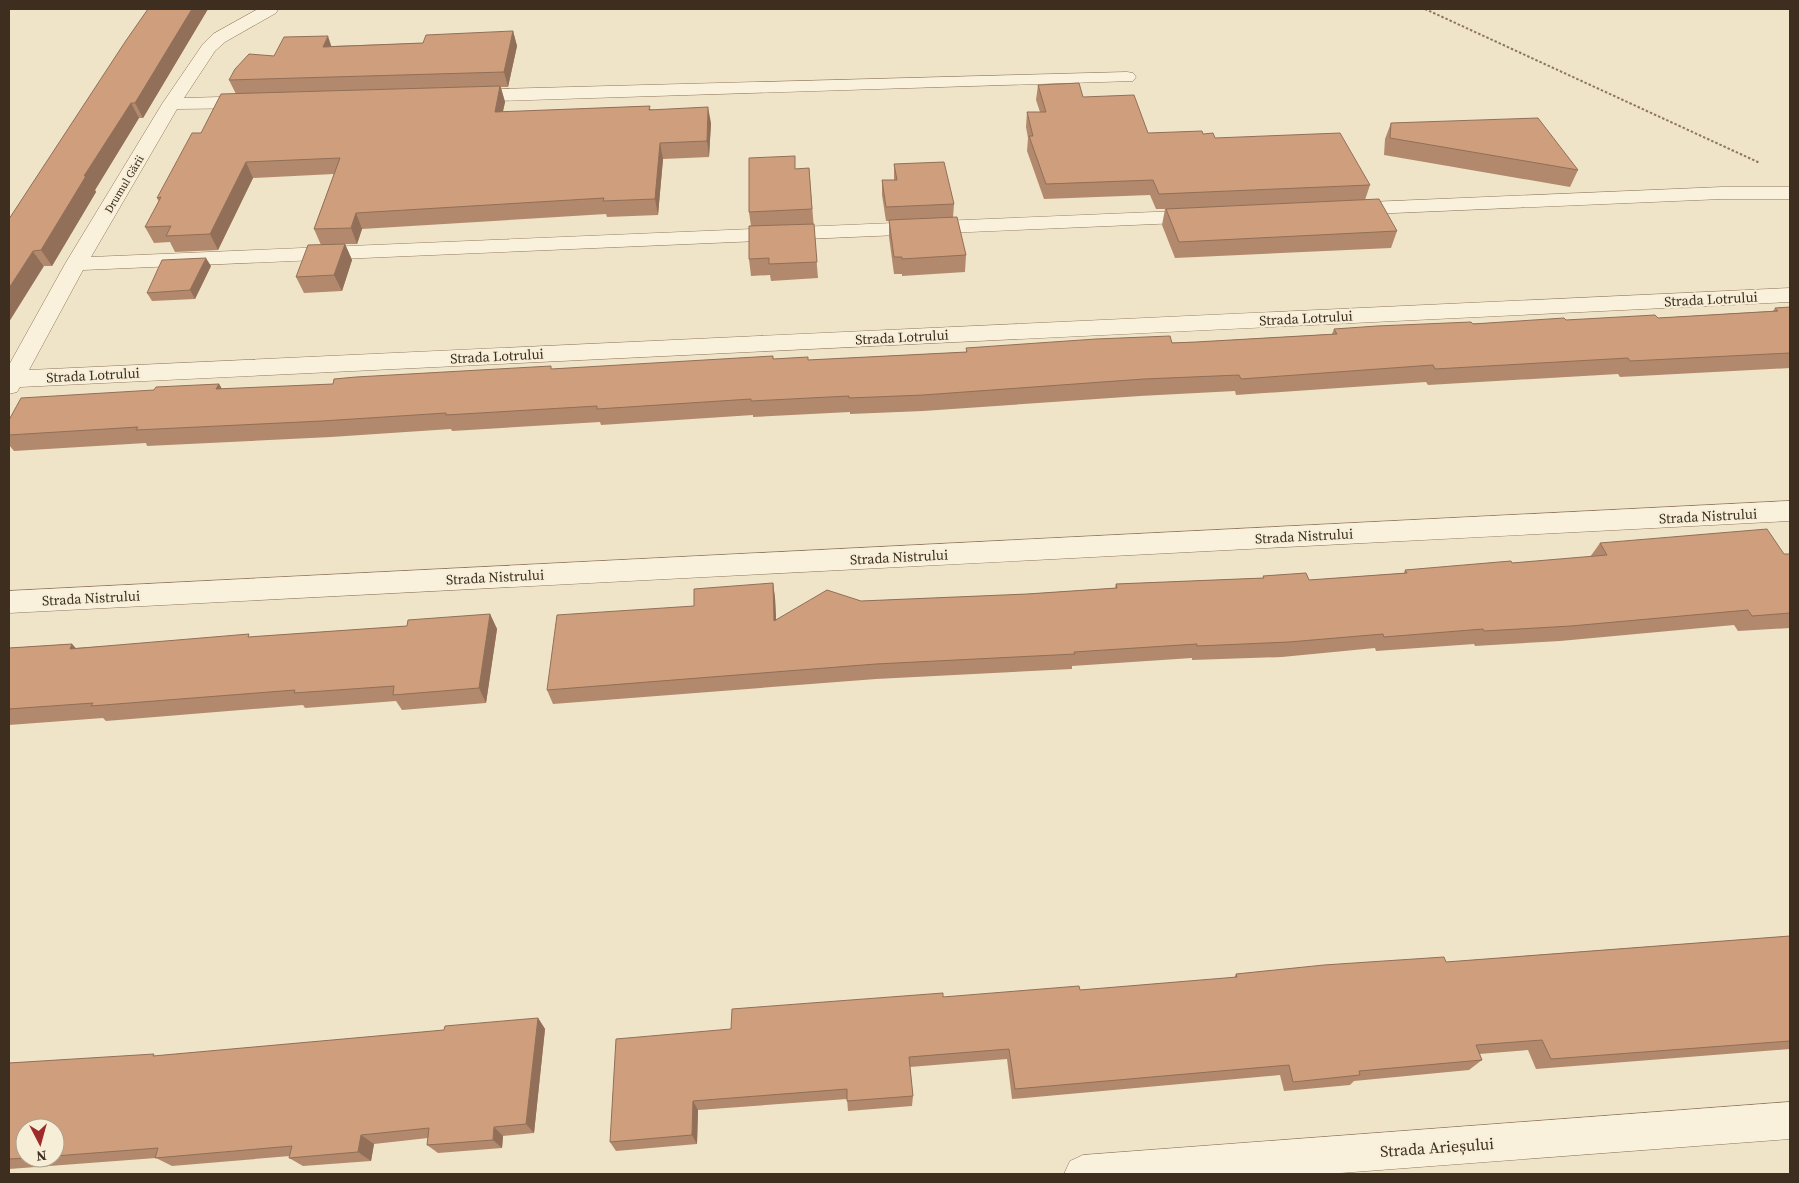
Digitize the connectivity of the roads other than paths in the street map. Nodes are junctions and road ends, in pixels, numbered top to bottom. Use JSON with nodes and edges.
{"nodes":[{"id":1,"x":270,"y":9,"type":"edge"},
{"id":2,"x":1127,"y":77,"type":"dead end"},
{"id":3,"x":450,"y":96,"type":"edge"},
{"id":4,"x":271,"y":101,"type":"edge"},
{"id":5,"x":171,"y":104,"type":"junction"},
{"id":6,"x":1790,"y":193,"type":"edge"},
{"id":7,"x":1324,"y":210,"type":"edge"},
{"id":8,"x":1225,"y":215,"type":"edge"},
{"id":9,"x":76,"y":264,"type":"junction"},
{"id":10,"x":1790,"y":295,"type":"edge"},
{"id":11,"x":11,"y":382,"type":"edge"},
{"id":12,"x":1790,"y":511,"type":"edge"},
{"id":13,"x":9,"y":602,"type":"edge"},
{"id":14,"x":1790,"y":1120,"type":"edge"},
{"id":15,"x":1083,"y":1174,"type":"edge"}],
"edges":[{"from":1,"to":5,"type":"street","name":"Drumul Gării"},
{"from":2,"to":3,"type":"street"},
{"from":4,"to":5,"type":"street"},
{"from":5,"to":9,"type":"street","name":"Drumul Gării"},
{"from":6,"to":7,"type":"street"},
{"from":8,"to":9,"type":"street"},
{"from":9,"to":11,"type":"street","name":"Drumul Gării"},
{"from":10,"to":11,"type":"street","name":"Strada Lotrului"},
{"from":12,"to":13,"type":"street","name":"Strada Nistrului"},
{"from":14,"to":15,"type":"street","name":"Strada Arieșului"}]}
